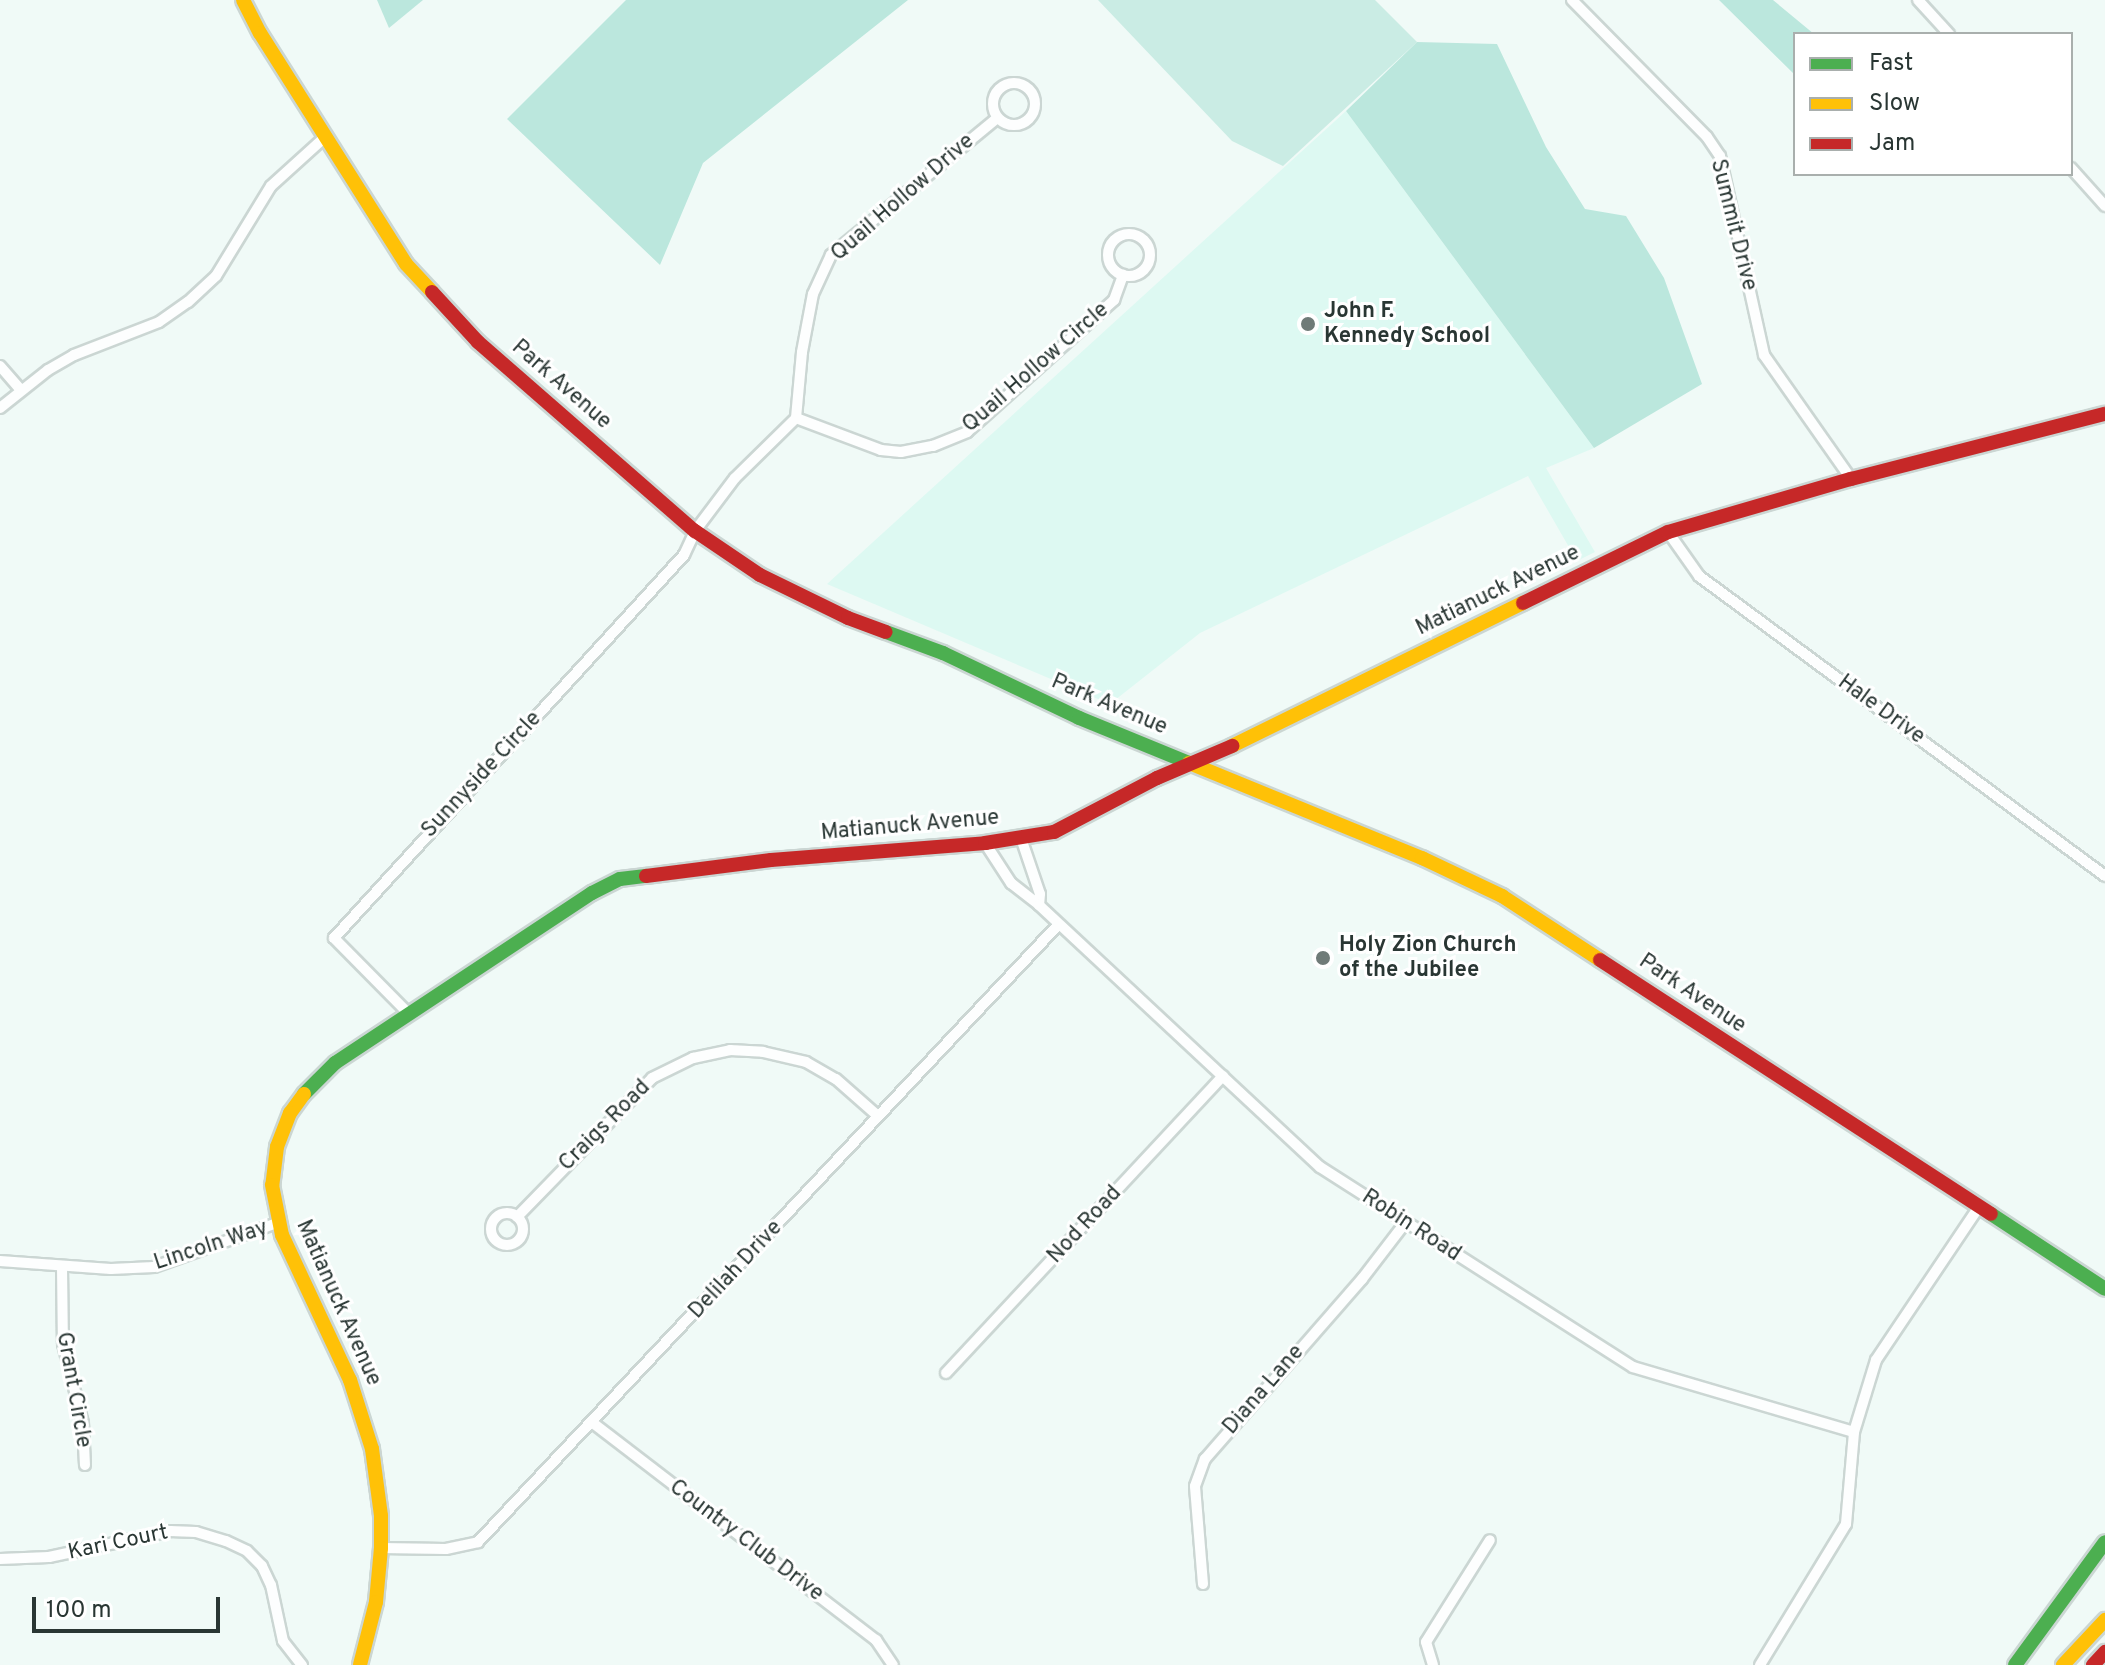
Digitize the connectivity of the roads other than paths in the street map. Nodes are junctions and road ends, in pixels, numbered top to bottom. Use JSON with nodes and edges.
{"nodes":[{"id":1,"x":243,"y":0,"type":"edge"},
{"id":2,"x":1572,"y":0,"type":"edge"},
{"id":3,"x":1918,"y":0,"type":"edge"},
{"id":4,"x":1947,"y":32,"type":"edge"},
{"id":5,"x":997,"y":118,"type":"junction"},
{"id":6,"x":325,"y":137,"type":"junction"},
{"id":7,"x":2073,"y":170,"type":"edge"},
{"id":8,"x":2105,"y":206,"type":"edge"},
{"id":9,"x":1123,"y":275,"type":"junction"},
{"id":10,"x":0,"y":366,"type":"edge"},
{"id":11,"x":20,"y":389,"type":"junction"},
{"id":12,"x":0,"y":408,"type":"edge"},
{"id":13,"x":2105,"y":414,"type":"edge"},
{"id":14,"x":796,"y":418,"type":"junction"},
{"id":15,"x":1851,"y":479,"type":"junction"},
{"id":16,"x":695,"y":531,"type":"junction"},
{"id":17,"x":1668,"y":532,"type":"junction"},
{"id":18,"x":1195,"y":764,"type":"junction"},
{"id":19,"x":1021,"y":838,"type":"junction"},
{"id":20,"x":985,"y":843,"type":"junction"},
{"id":21,"x":2105,"y":876,"type":"edge"},
{"id":22,"x":1039,"y":905,"type":"junction"},
{"id":23,"x":1058,"y":925,"type":"junction"},
{"id":24,"x":408,"y":1013,"type":"junction"},
{"id":25,"x":1223,"y":1076,"type":"junction"},
{"id":26,"x":878,"y":1116,"type":"junction"},
{"id":27,"x":1978,"y":1208,"type":"junction"},
{"id":28,"x":517,"y":1217,"type":"dead end"},
{"id":29,"x":277,"y":1223,"type":"junction"},
{"id":30,"x":1405,"y":1223,"type":"junction"},
{"id":31,"x":0,"y":1261,"type":"edge"},
{"id":32,"x":62,"y":1267,"type":"junction"},
{"id":33,"x":2105,"y":1289,"type":"edge"},
{"id":34,"x":946,"y":1373,"type":"dead end"},
{"id":35,"x":593,"y":1423,"type":"junction"},
{"id":36,"x":1854,"y":1432,"type":"junction"},
{"id":37,"x":85,"y":1465,"type":"dead end"},
{"id":38,"x":1490,"y":1540,"type":"dead end"},
{"id":39,"x":2105,"y":1542,"type":"edge"},
{"id":40,"x":381,"y":1548,"type":"junction"},
{"id":41,"x":0,"y":1559,"type":"edge"},
{"id":42,"x":1203,"y":1584,"type":"dead end"},
{"id":43,"x":2105,"y":1620,"type":"edge"},
{"id":44,"x":2105,"y":1652,"type":"edge"},
{"id":45,"x":302,"y":1665,"type":"edge"},
{"id":46,"x":360,"y":1665,"type":"edge"},
{"id":47,"x":893,"y":1665,"type":"edge"},
{"id":48,"x":1433,"y":1665,"type":"edge"},
{"id":49,"x":1760,"y":1665,"type":"edge"},
{"id":50,"x":2015,"y":1665,"type":"edge"},
{"id":51,"x":2063,"y":1665,"type":"edge"},
{"id":52,"x":2093,"y":1665,"type":"edge"}],
"edges":[{"from":1,"to":6,"type":"main road","name":"Park Avenue"},
{"from":2,"to":15,"type":"street","name":"Summit Drive"},
{"from":3,"to":4,"type":"street"},
{"from":5,"to":5,"type":"street"},
{"from":5,"to":14,"type":"street","name":"Quail Hollow Drive"},
{"from":6,"to":11,"type":"street"},
{"from":6,"to":16,"type":"main road","name":"Park Avenue"},
{"from":7,"to":8,"type":"street"},
{"from":9,"to":9,"type":"street","name":"Quail Hollow Circle"},
{"from":9,"to":14,"type":"street","name":"Quail Hollow Circle"},
{"from":10,"to":11,"type":"street"},
{"from":11,"to":12,"type":"street"},
{"from":13,"to":15,"type":"main road","name":"Matianuck Avenue"},
{"from":14,"to":16,"type":"street"},
{"from":15,"to":17,"type":"main road","name":"Matianuck Avenue"},
{"from":16,"to":18,"type":"main road","name":"Park Avenue"},
{"from":16,"to":24,"type":"street","name":"Sunnyside Circle"},
{"from":17,"to":18,"type":"main road","name":"Matianuck Avenue"},
{"from":17,"to":21,"type":"street","name":"Hale Drive"},
{"from":18,"to":19,"type":"main road","name":"Matianuck Avenue"},
{"from":18,"to":27,"type":"main road","name":"Park Avenue"},
{"from":19,"to":20,"type":"main road","name":"Matianuck Avenue"},
{"from":19,"to":22,"type":"street"},
{"from":20,"to":22,"type":"street","name":"Robin Road"},
{"from":20,"to":24,"type":"main road","name":"Matianuck Avenue"},
{"from":22,"to":23,"type":"street","name":"Robin Road"},
{"from":23,"to":25,"type":"street","name":"Robin Road"},
{"from":23,"to":26,"type":"street","name":"Delilah Drive"},
{"from":24,"to":29,"type":"main road","name":"Matianuck Avenue"},
{"from":25,"to":30,"type":"street","name":"Robin Road"},
{"from":25,"to":34,"type":"street","name":"Nod Road"},
{"from":26,"to":28,"type":"street","name":"Craigs Road"},
{"from":26,"to":35,"type":"street","name":"Delilah Drive"},
{"from":27,"to":33,"type":"main road","name":"Park Avenue"},
{"from":27,"to":36,"type":"street"},
{"from":29,"to":32,"type":"street","name":"Lincoln Way"},
{"from":29,"to":40,"type":"main road","name":"Matianuck Avenue"},
{"from":30,"to":36,"type":"street","name":"Robin Road"},
{"from":30,"to":42,"type":"street","name":"Diana Lane"},
{"from":31,"to":32,"type":"street","name":"Lincoln Way"},
{"from":32,"to":37,"type":"street","name":"Grant Circle"},
{"from":35,"to":40,"type":"street","name":"Delilah Drive"},
{"from":35,"to":47,"type":"street","name":"Country Club Drive"},
{"from":36,"to":49,"type":"street"},
{"from":38,"to":48,"type":"street"},
{"from":39,"to":50,"type":"main road"},
{"from":40,"to":46,"type":"main road","name":"Matianuck Avenue"},
{"from":41,"to":45,"type":"street","name":"Kari Court"},
{"from":43,"to":51,"type":"main road"},
{"from":44,"to":52,"type":"main road"}]}
